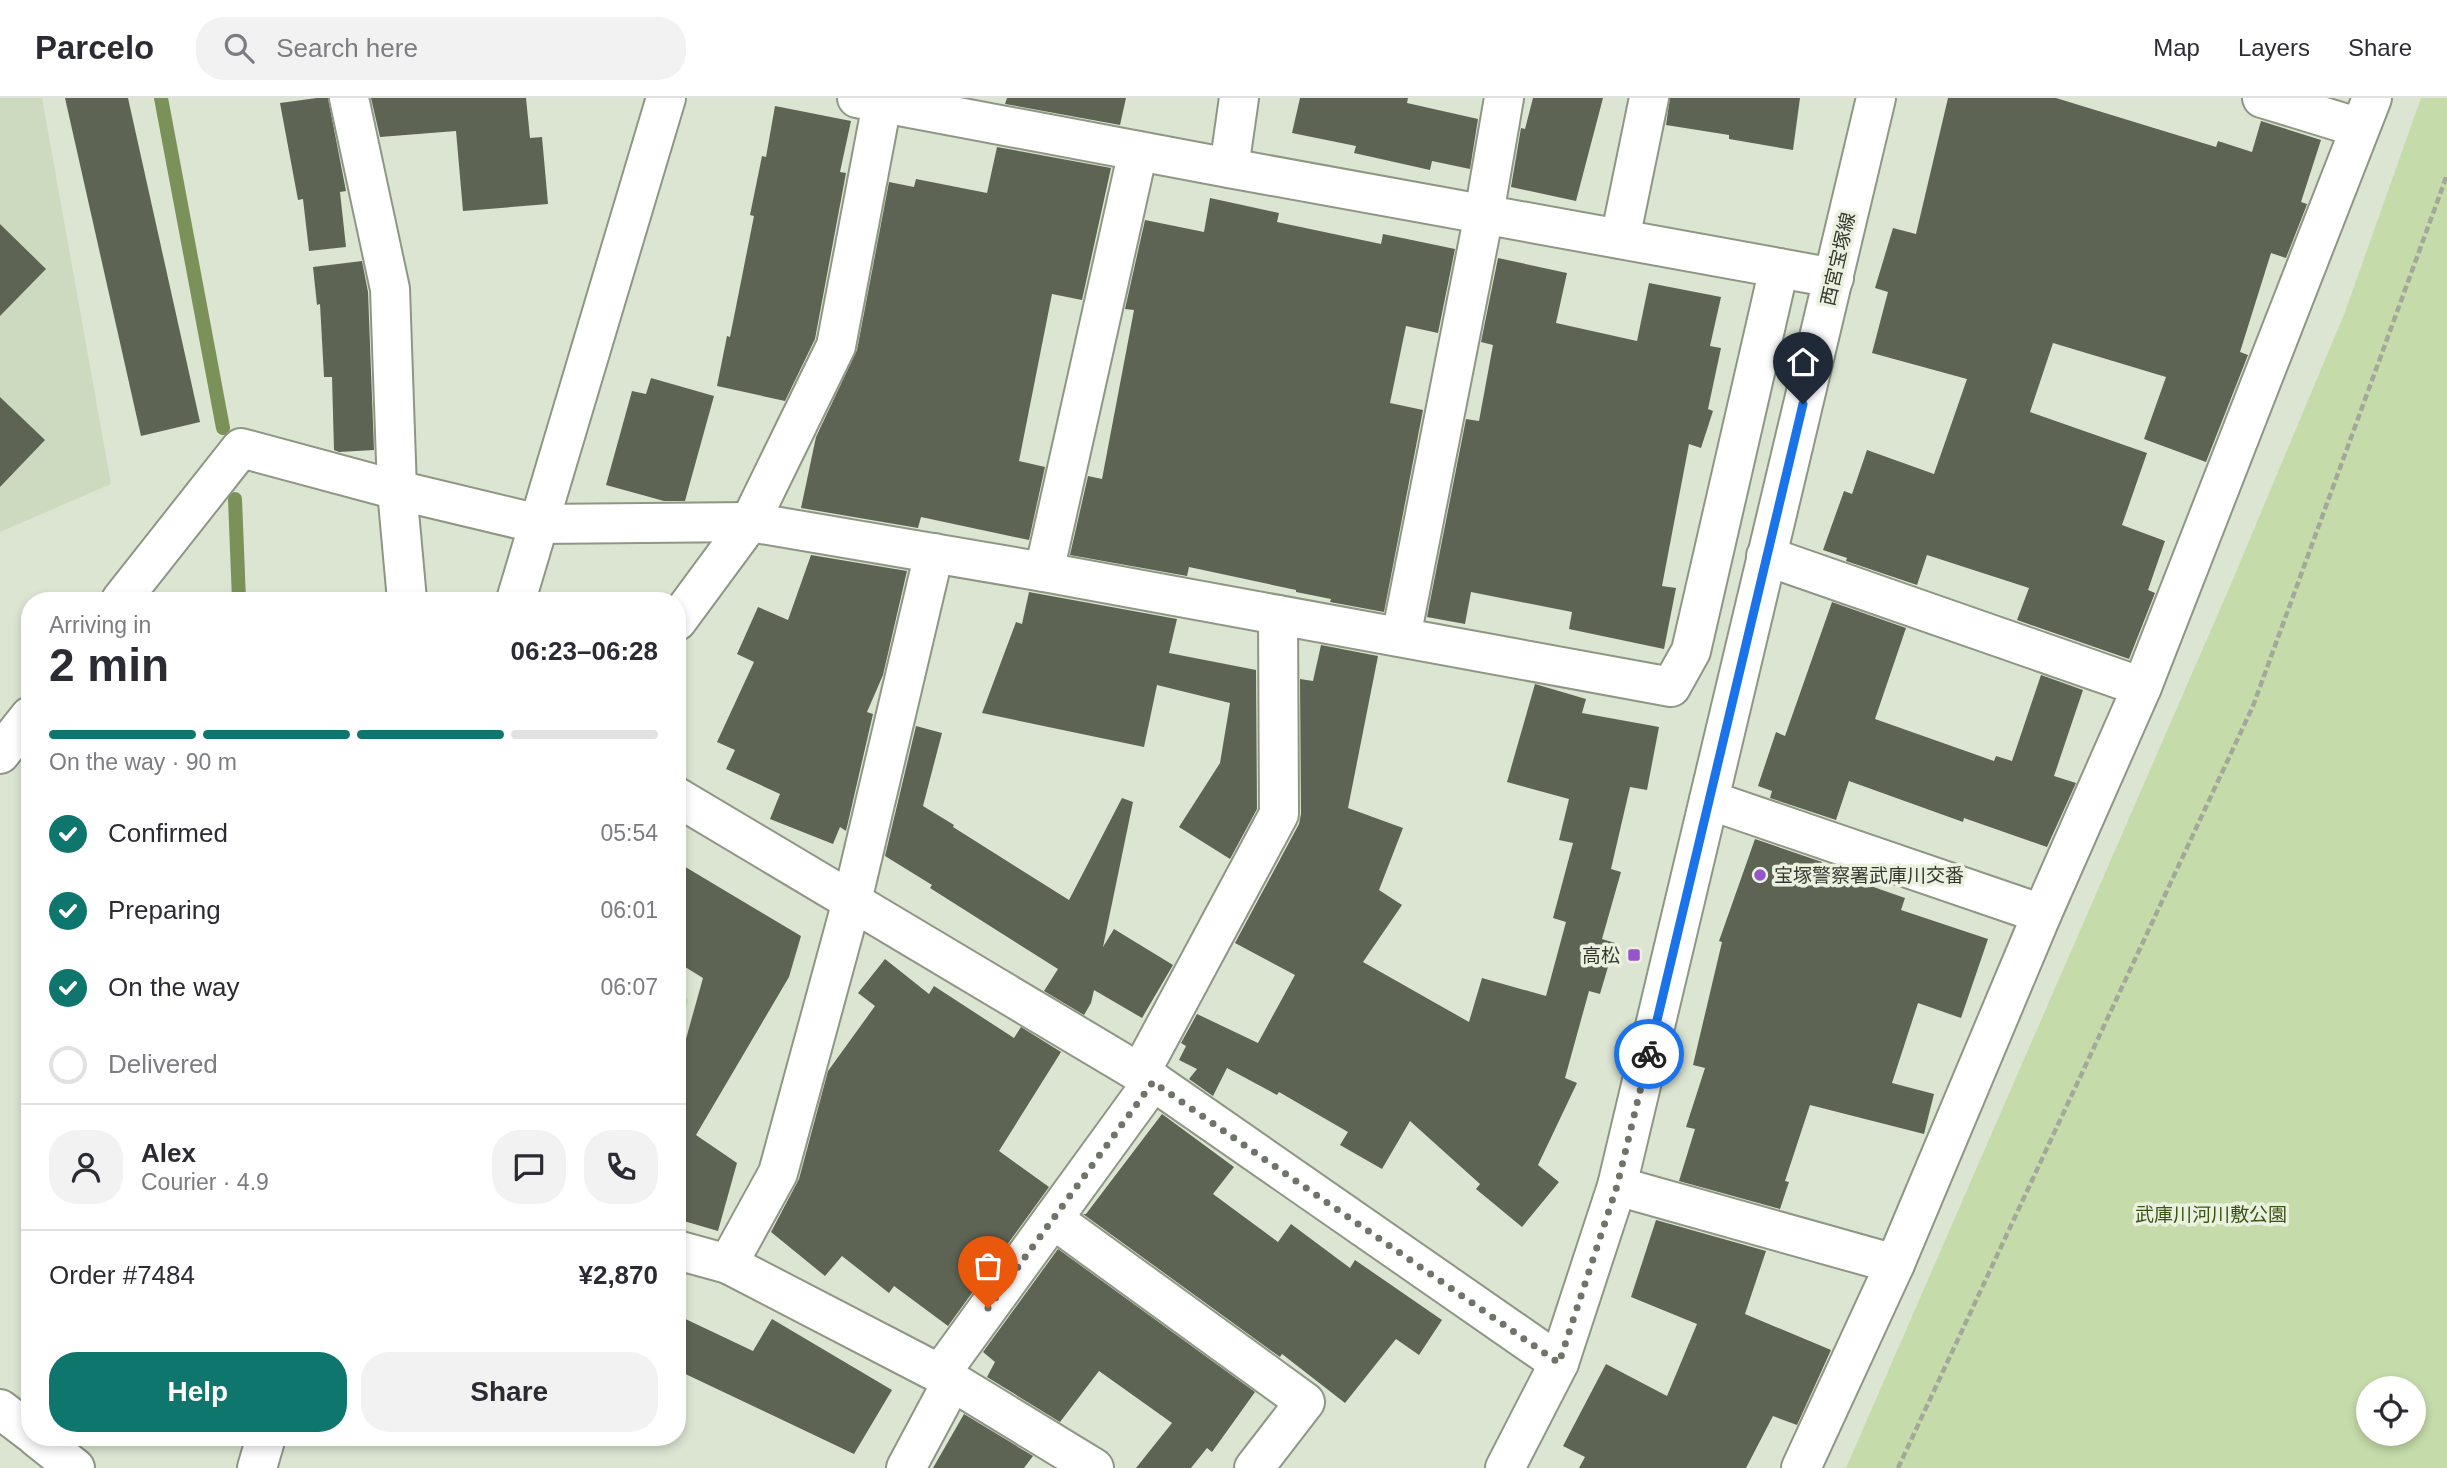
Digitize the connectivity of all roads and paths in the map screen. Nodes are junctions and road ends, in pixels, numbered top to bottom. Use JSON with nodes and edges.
{"nodes":[{"id":1,"x":349,"y":98,"type":"edge"},
{"id":2,"x":666,"y":98,"type":"edge"},
{"id":3,"x":1239,"y":98,"type":"edge"},
{"id":4,"x":1504,"y":98,"type":"edge"},
{"id":5,"x":1648,"y":98,"type":"edge"},
{"id":6,"x":1876,"y":98,"type":"edge"},
{"id":7,"x":2262,"y":98,"type":"edge"},
{"id":8,"x":874,"y":100,"type":"edge"},
{"id":9,"x":2366,"y":113,"type":"edge"},
{"id":10,"x":1138,"y":151,"type":"junction"},
{"id":11,"x":1229,"y":168,"type":"junction"},
{"id":12,"x":2447,"y":175,"type":"edge"},
{"id":13,"x":1484,"y":214,"type":"junction"},
{"id":14,"x":1620,"y":239,"type":"junction"},
{"id":15,"x":1779,"y":268,"type":"junction"},
{"id":16,"x":1835,"y":278,"type":"junction"},
{"id":17,"x":397,"y":491,"type":"junction"},
{"id":18,"x":750,"y":522,"type":"junction"},
{"id":19,"x":540,"y":524,"type":"junction"},
{"id":20,"x":934,"y":554,"type":"junction"},
{"id":21,"x":1766,"y":556,"type":"junction"},
{"id":22,"x":1044,"y":572,"type":"junction"},
{"id":23,"x":127,"y":592,"type":"edge"},
{"id":24,"x":406,"y":592,"type":"edge"},
{"id":25,"x":519,"y":592,"type":"edge"},
{"id":26,"x":686,"y":609,"type":"edge"},
{"id":27,"x":1278,"y":615,"type":"junction"},
{"id":28,"x":1401,"y":637,"type":"junction"},
{"id":29,"x":2142,"y":687,"type":"junction"},
{"id":30,"x":21,"y":727,"type":"edge"},
{"id":31,"x":0,"y":754,"type":"edge"},
{"id":32,"x":1709,"y":800,"type":"junction"},
{"id":33,"x":686,"y":802,"type":"edge"},
{"id":34,"x":852,"y":901,"type":"junction"},
{"id":35,"x":2042,"y":914,"type":"junction"},
{"id":36,"x":1146,"y":1077,"type":"junction"},
{"id":37,"x":1617,"y":1186,"type":"junction"},
{"id":38,"x":1053,"y":1219,"type":"junction"},
{"id":39,"x":686,"y":1252,"type":"edge"},
{"id":40,"x":728,"y":1264,"type":"junction"},
{"id":41,"x":1895,"y":1264,"type":"junction"},
{"id":42,"x":1559,"y":1363,"type":"junction"},
{"id":43,"x":946,"y":1378,"type":"junction"},
{"id":44,"x":0,"y":1409,"type":"edge"},
{"id":45,"x":21,"y":1425,"type":"edge"},
{"id":46,"x":47,"y":1446,"type":"edge"},
{"id":47,"x":263,"y":1446,"type":"edge"},
{"id":48,"x":75,"y":1468,"type":"edge"},
{"id":49,"x":257,"y":1468,"type":"edge"},
{"id":50,"x":906,"y":1468,"type":"edge"},
{"id":51,"x":1094,"y":1468,"type":"edge"},
{"id":52,"x":1254,"y":1468,"type":"edge"},
{"id":53,"x":1506,"y":1468,"type":"edge"},
{"id":54,"x":1801,"y":1468,"type":"edge"},
{"id":55,"x":1898,"y":1468,"type":"edge"}],
"edges":[{"from":1,"to":17,"type":"street"},
{"from":2,"to":19,"type":"street"},
{"from":3,"to":11,"type":"street"},
{"from":4,"to":13,"type":"street"},
{"from":5,"to":14,"type":"street"},
{"from":6,"to":16,"type":"street","name":"西宮宝塚線"},
{"from":7,"to":9,"type":"street"},
{"from":8,"to":10,"type":"street"},
{"from":8,"to":18,"type":"street"},
{"from":9,"to":29,"type":"street"},
{"from":10,"to":11,"type":"street"},
{"from":10,"to":22,"type":"street"},
{"from":11,"to":13,"type":"street"},
{"from":12,"to":55,"type":"path"},
{"from":13,"to":14,"type":"street"},
{"from":13,"to":28,"type":"street"},
{"from":14,"to":15,"type":"street"},
{"from":15,"to":16,"type":"street"},
{"from":15,"to":28,"type":"street"},
{"from":16,"to":21,"type":"street","name":"西宮宝塚線"},
{"from":17,"to":19,"type":"street"},
{"from":17,"to":23,"type":"street"},
{"from":17,"to":24,"type":"street"},
{"from":18,"to":19,"type":"street"},
{"from":18,"to":20,"type":"street"},
{"from":18,"to":26,"type":"street"},
{"from":19,"to":25,"type":"street"},
{"from":20,"to":22,"type":"street"},
{"from":20,"to":34,"type":"street"},
{"from":21,"to":29,"type":"street"},
{"from":21,"to":32,"type":"street","name":"西宮宝塚線"},
{"from":22,"to":27,"type":"street"},
{"from":27,"to":28,"type":"street"},
{"from":27,"to":36,"type":"street"},
{"from":29,"to":35,"type":"street"},
{"from":30,"to":31,"type":"street"},
{"from":32,"to":35,"type":"street"},
{"from":32,"to":37,"type":"street","name":"西宮宝塚線"},
{"from":33,"to":34,"type":"street"},
{"from":34,"to":36,"type":"street"},
{"from":34,"to":40,"type":"street"},
{"from":35,"to":41,"type":"street"},
{"from":36,"to":38,"type":"street"},
{"from":36,"to":42,"type":"street"},
{"from":37,"to":41,"type":"street"},
{"from":37,"to":42,"type":"street","name":"西宮宝塚線"},
{"from":38,"to":43,"type":"street"},
{"from":38,"to":52,"type":"street"},
{"from":39,"to":40,"type":"street"},
{"from":40,"to":43,"type":"street"},
{"from":41,"to":54,"type":"street"},
{"from":42,"to":53,"type":"street","name":"西宮宝塚線"},
{"from":43,"to":50,"type":"street"},
{"from":43,"to":51,"type":"street"},
{"from":44,"to":45,"type":"street"},
{"from":46,"to":48,"type":"street"},
{"from":47,"to":49,"type":"street"}]}
